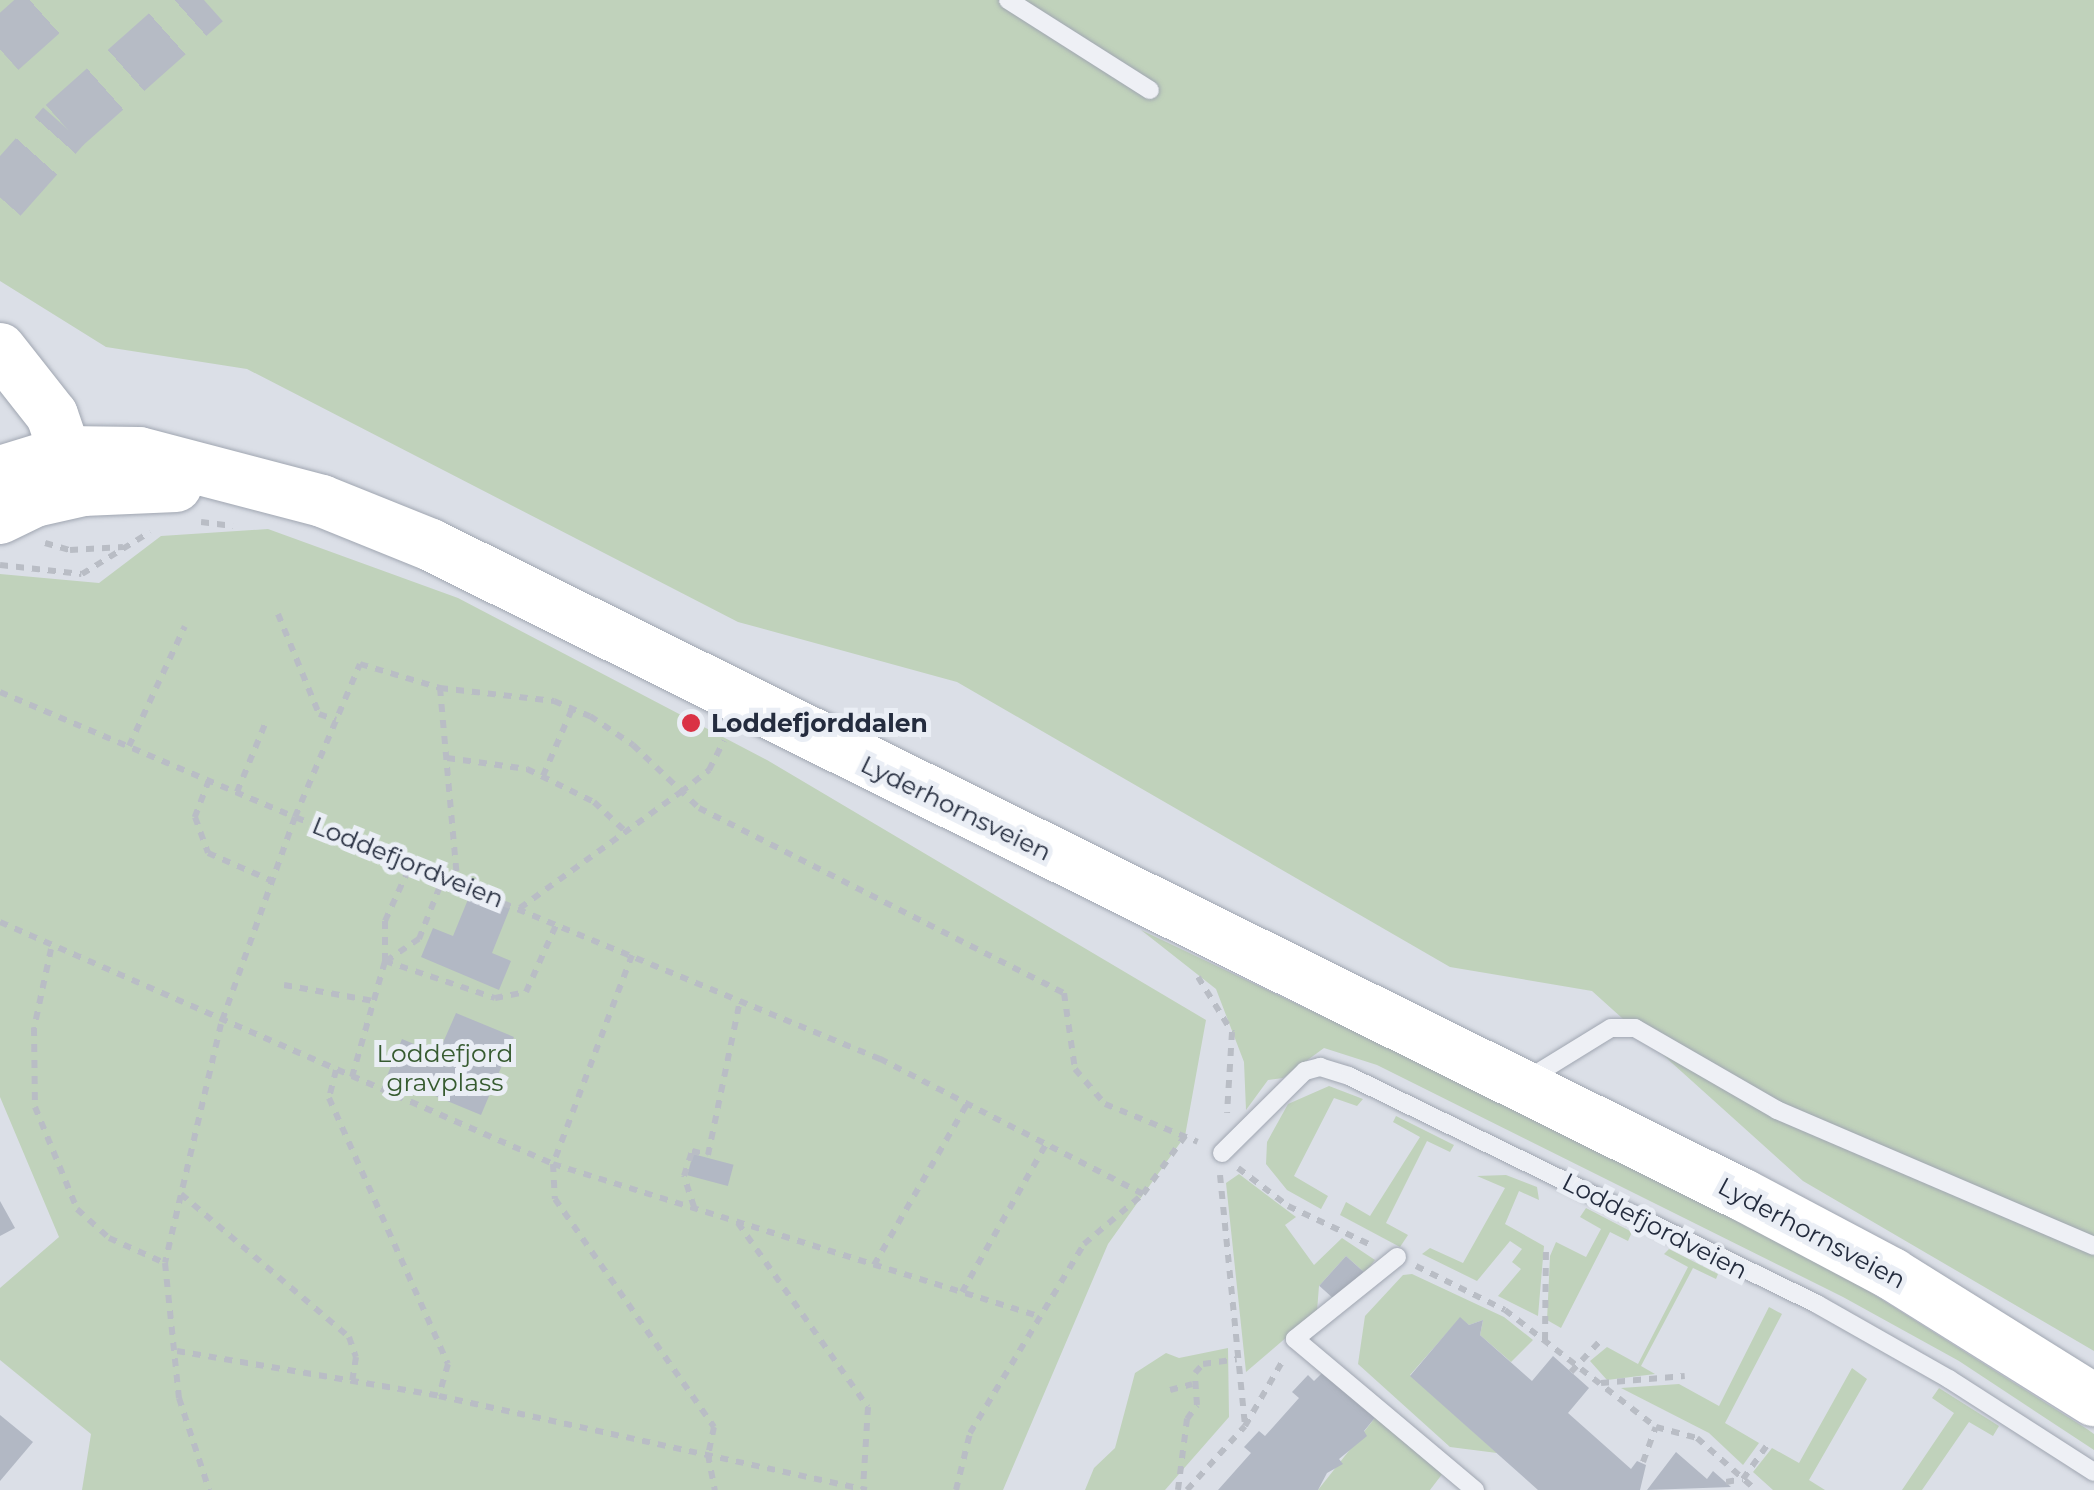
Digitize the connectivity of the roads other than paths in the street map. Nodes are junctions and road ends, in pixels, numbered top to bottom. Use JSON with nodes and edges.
{"nodes":[{"id":1,"x":1008,"y":0,"type":"edge"},
{"id":2,"x":1150,"y":90,"type":"dead end"},
{"id":3,"x":0,"y":349,"type":"edge"},
{"id":4,"x":65,"y":452,"type":"junction"},
{"id":5,"x":222,"y":476,"type":"junction"},
{"id":6,"x":14,"y":492,"type":"edge"},
{"id":7,"x":1520,"y":1085,"type":"junction"},
{"id":8,"x":1222,"y":1153,"type":"road end"},
{"id":9,"x":2094,"y":1246,"type":"edge"},
{"id":10,"x":1397,"y":1256,"type":"road end"},
{"id":11,"x":2094,"y":1400,"type":"edge"},
{"id":12,"x":2094,"y":1472,"type":"edge"},
{"id":13,"x":1475,"y":1490,"type":"edge"}],
"edges":[{"from":1,"to":2,"type":"lane"},
{"from":3,"to":4,"type":"main road"},
{"from":4,"to":5,"type":"main road","name":"Lyderhornsveien"},
{"from":4,"to":6,"type":"main road","name":"Lyderhornsveien"},
{"from":5,"to":6,"type":"main road","name":"Lyderhornsveien"},
{"from":5,"to":7,"type":"main road","name":"Lyderhornsveien"},
{"from":7,"to":9,"type":"lane"},
{"from":7,"to":11,"type":"main road","name":"Lyderhornsveien"},
{"from":8,"to":12,"type":"lane","name":"Loddefjordveien"},
{"from":10,"to":13,"type":"lane"}]}
